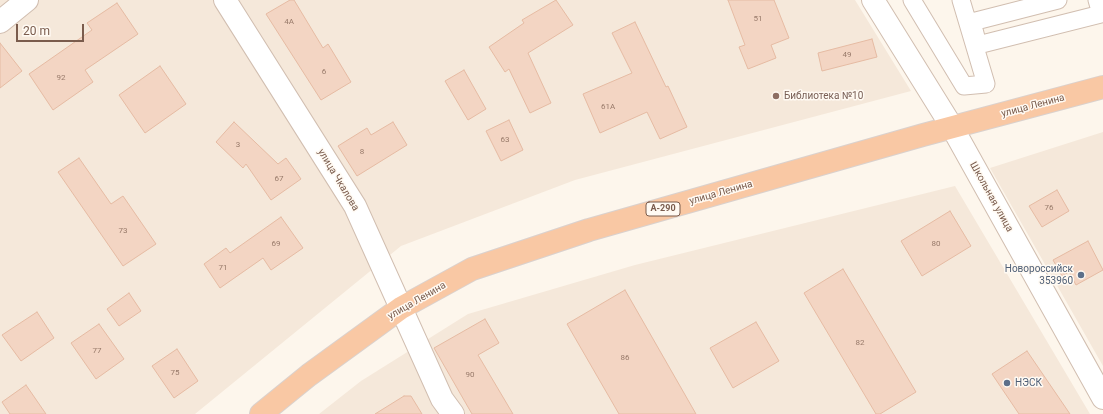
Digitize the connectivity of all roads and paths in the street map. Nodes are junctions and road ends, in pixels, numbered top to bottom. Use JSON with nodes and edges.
{"nodes":[{"id":1,"x":27,"y":0,"type":"edge"},
{"id":2,"x":225,"y":0,"type":"edge"},
{"id":3,"x":873,"y":0,"type":"edge"},
{"id":4,"x":912,"y":0,"type":"edge"},
{"id":5,"x":961,"y":0,"type":"edge"},
{"id":6,"x":1058,"y":0,"type":"edge"},
{"id":7,"x":1097,"y":0,"type":"edge"},
{"id":8,"x":0,"y":22,"type":"edge"},
{"id":9,"x":1103,"y":87,"type":"edge"},
{"id":10,"x":952,"y":127,"type":"junction"},
{"id":11,"x":400,"y":308,"type":"junction"},
{"id":12,"x":1103,"y":398,"type":"edge"},
{"id":13,"x":261,"y":414,"type":"edge"},
{"id":14,"x":453,"y":414,"type":"edge"}],
"edges":[{"from":1,"to":8,"type":"street"},
{"from":2,"to":11,"type":"street","name":"улица Чкалова"},
{"from":3,"to":10,"type":"street","name":"Школьная улица"},
{"from":4,"to":5,"type":"street"},
{"from":6,"to":7,"type":"street"},
{"from":9,"to":10,"type":"highway","name":"улица Ленина","number":"А-290"},
{"from":10,"to":11,"type":"highway","name":"улица Ленина","number":"А-290"},
{"from":10,"to":12,"type":"street","name":"Школьная улица"},
{"from":11,"to":13,"type":"highway","name":"улица Ленина","number":"А-290"},
{"from":11,"to":14,"type":"street","name":"улица Чкалова"}]}
